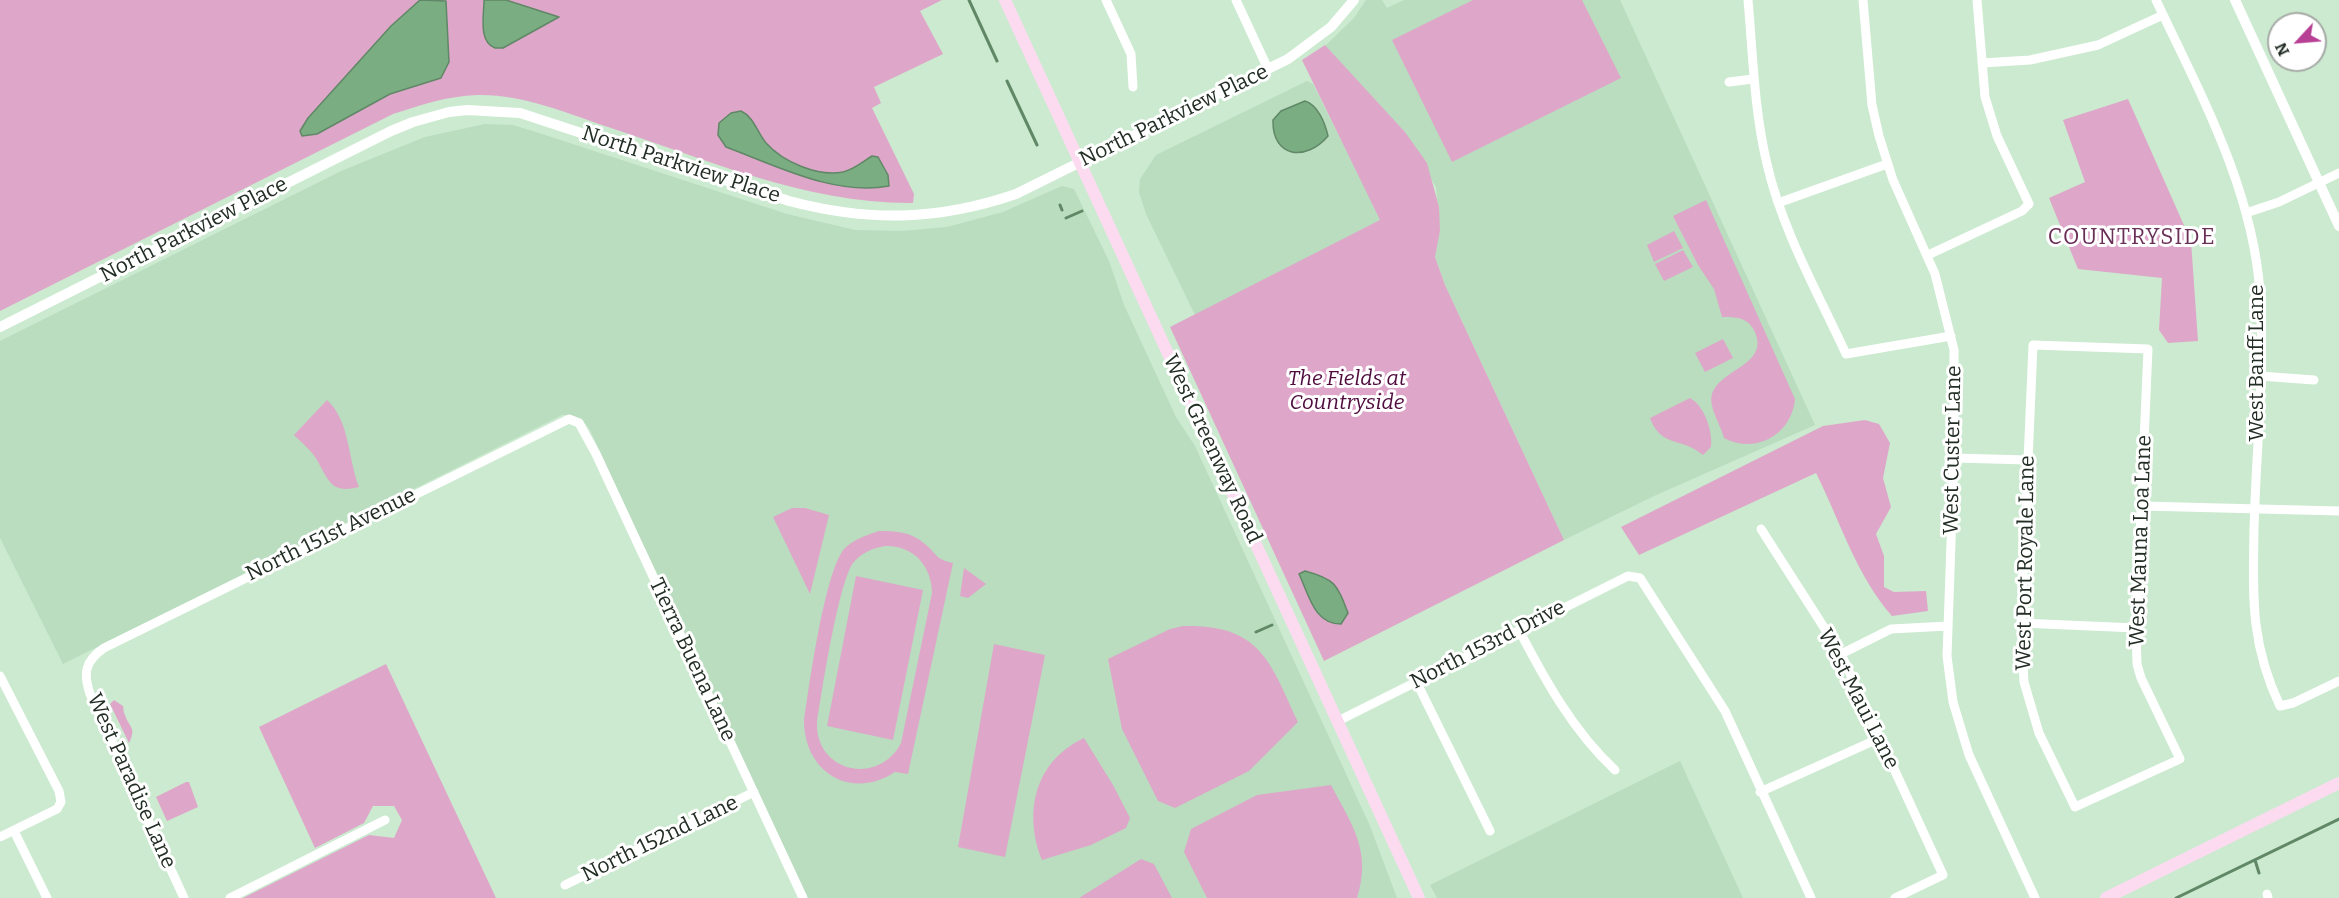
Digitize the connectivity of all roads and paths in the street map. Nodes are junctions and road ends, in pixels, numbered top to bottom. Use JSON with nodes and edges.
{"nodes":[{"id":1,"x":1005,"y":0,"type":"edge"},
{"id":2,"x":1106,"y":0,"type":"edge"},
{"id":3,"x":1236,"y":0,"type":"edge"},
{"id":4,"x":1354,"y":0,"type":"edge"},
{"id":5,"x":1748,"y":0,"type":"edge"},
{"id":6,"x":1863,"y":0,"type":"edge"},
{"id":7,"x":1977,"y":0,"type":"edge"},
{"id":8,"x":2156,"y":0,"type":"edge"},
{"id":9,"x":2235,"y":0,"type":"edge"},
{"id":10,"x":2163,"y":15,"type":"junction"},
{"id":11,"x":1982,"y":63,"type":"junction"},
{"id":12,"x":1268,"y":69,"type":"junction"},
{"id":13,"x":1753,"y":79,"type":"junction"},
{"id":14,"x":1729,"y":82,"type":"dead end"},
{"id":15,"x":1133,"y":87,"type":"dead end"},
{"id":16,"x":1080,"y":162,"type":"junction"},
{"id":17,"x":1887,"y":164,"type":"junction"},
{"id":18,"x":2339,"y":173,"type":"edge"},
{"id":19,"x":2319,"y":183,"type":"junction"},
{"id":20,"x":1778,"y":203,"type":"junction"},
{"id":21,"x":2246,"y":213,"type":"junction"},
{"id":22,"x":2339,"y":226,"type":"edge"},
{"id":23,"x":1928,"y":255,"type":"junction"},
{"id":24,"x":0,"y":327,"type":"edge"},
{"id":25,"x":1951,"y":336,"type":"junction"},
{"id":26,"x":2148,"y":349,"type":"joint"},
{"id":27,"x":2260,"y":376,"type":"junction"},
{"id":28,"x":2314,"y":380,"type":"dead end"},
{"id":29,"x":579,"y":423,"type":"joint"},
{"id":30,"x":1954,"y":458,"type":"junction"},
{"id":31,"x":2028,"y":460,"type":"junction"},
{"id":32,"x":2142,"y":506,"type":"junction"},
{"id":33,"x":2254,"y":509,"type":"junction"},
{"id":34,"x":2339,"y":512,"type":"edge"},
{"id":35,"x":1761,"y":529,"type":"dead end"},
{"id":36,"x":2021,"y":623,"type":"junction"},
{"id":37,"x":1948,"y":626,"type":"junction"},
{"id":38,"x":2136,"y":628,"type":"junction"},
{"id":39,"x":1519,"y":630,"type":"junction"},
{"id":40,"x":1840,"y":654,"type":"junction"},
{"id":41,"x":88,"y":662,"type":"joint"},
{"id":42,"x":0,"y":676,"type":"edge"},
{"id":43,"x":1416,"y":681,"type":"junction"},
{"id":44,"x":2339,"y":681,"type":"edge"},
{"id":45,"x":1338,"y":721,"type":"junction"},
{"id":46,"x":1880,"y":738,"type":"junction"},
{"id":47,"x":2180,"y":759,"type":"joint"},
{"id":48,"x":1615,"y":770,"type":"dead end"},
{"id":49,"x":2339,"y":783,"type":"edge"},
{"id":50,"x":754,"y":792,"type":"junction"},
{"id":51,"x":1760,"y":792,"type":"junction"},
{"id":52,"x":385,"y":820,"type":"dead end"},
{"id":53,"x":14,"y":831,"type":"junction"},
{"id":54,"x":1490,"y":831,"type":"dead end"},
{"id":55,"x":0,"y":837,"type":"edge"},
{"id":56,"x":565,"y":885,"type":"dead end"},
{"id":57,"x":47,"y":898,"type":"edge"},
{"id":58,"x":184,"y":898,"type":"edge"},
{"id":59,"x":230,"y":898,"type":"edge"},
{"id":60,"x":803,"y":898,"type":"edge"},
{"id":61,"x":1419,"y":898,"type":"edge"},
{"id":62,"x":1811,"y":898,"type":"edge"},
{"id":63,"x":1895,"y":898,"type":"edge"},
{"id":64,"x":2035,"y":898,"type":"edge"},
{"id":65,"x":2106,"y":898,"type":"edge"}],
"edges":[{"from":1,"to":16,"type":"main road","name":"West Greenway Road"},
{"from":2,"to":15,"type":"street"},
{"from":3,"to":12,"type":"street"},
{"from":4,"to":12,"type":"street","name":"North Parkview Place"},
{"from":5,"to":13,"type":"street"},
{"from":6,"to":17,"type":"street","name":"West Custer Lane"},
{"from":7,"to":11,"type":"street"},
{"from":8,"to":10,"type":"street","name":"West Banff Lane"},
{"from":9,"to":19,"type":"street"},
{"from":10,"to":11,"type":"street"},
{"from":10,"to":21,"type":"street","name":"West Banff Lane"},
{"from":11,"to":23,"type":"street"},
{"from":12,"to":16,"type":"street","name":"North Parkview Place"},
{"from":13,"to":14,"type":"street"},
{"from":13,"to":20,"type":"street"},
{"from":16,"to":24,"type":"street","name":"North Parkview Place"},
{"from":16,"to":45,"type":"main road","name":"West Greenway Road"},
{"from":17,"to":20,"type":"street"},
{"from":17,"to":23,"type":"street","name":"West Custer Lane"},
{"from":18,"to":19,"type":"street"},
{"from":19,"to":21,"type":"street"},
{"from":19,"to":22,"type":"street"},
{"from":20,"to":25,"type":"street"},
{"from":21,"to":27,"type":"street","name":"West Banff Lane"},
{"from":23,"to":25,"type":"street","name":"West Custer Lane"},
{"from":25,"to":30,"type":"street","name":"West Custer Lane"},
{"from":26,"to":31,"type":"street","name":"West Port Royale Lane"},
{"from":26,"to":32,"type":"street","name":"West Mauna Loa Lane"},
{"from":27,"to":28,"type":"street"},
{"from":27,"to":33,"type":"street","name":"West Banff Lane"},
{"from":29,"to":41,"type":"street","name":"North 151st Avenue"},
{"from":29,"to":50,"type":"street","name":"Tierra Buena Lane"},
{"from":30,"to":31,"type":"street"},
{"from":30,"to":37,"type":"street","name":"West Custer Lane"},
{"from":31,"to":36,"type":"street","name":"West Port Royale Lane"},
{"from":32,"to":33,"type":"street"},
{"from":32,"to":38,"type":"street","name":"West Mauna Loa Lane"},
{"from":33,"to":34,"type":"street"},
{"from":33,"to":44,"type":"street","name":"West Banff Lane"},
{"from":35,"to":40,"type":"street","name":"West Maui Lane"},
{"from":36,"to":38,"type":"street"},
{"from":36,"to":47,"type":"street","name":"West Port Royale Lane"},
{"from":37,"to":40,"type":"street"},
{"from":37,"to":64,"type":"street","name":"West Custer Lane"},
{"from":38,"to":47,"type":"street","name":"West Mauna Loa Lane"},
{"from":39,"to":43,"type":"street","name":"North 153rd Drive"},
{"from":39,"to":48,"type":"street"},
{"from":39,"to":51,"type":"street","name":"North 153rd Drive"},
{"from":40,"to":46,"type":"street","name":"West Maui Lane"},
{"from":41,"to":58,"type":"street","name":"West Paradise Lane"},
{"from":42,"to":53,"type":"street"},
{"from":43,"to":45,"type":"street","name":"North 153rd Drive"},
{"from":43,"to":54,"type":"street"},
{"from":45,"to":61,"type":"main road","name":"West Greenway Road"},
{"from":46,"to":51,"type":"street"},
{"from":46,"to":63,"type":"street","name":"West Maui Lane"},
{"from":49,"to":65,"type":"main road"},
{"from":50,"to":56,"type":"street","name":"North 152nd Lane"},
{"from":50,"to":60,"type":"street","name":"Tierra Buena Lane"},
{"from":51,"to":62,"type":"street"},
{"from":52,"to":59,"type":"street"},
{"from":53,"to":55,"type":"street"},
{"from":53,"to":57,"type":"street"}]}
